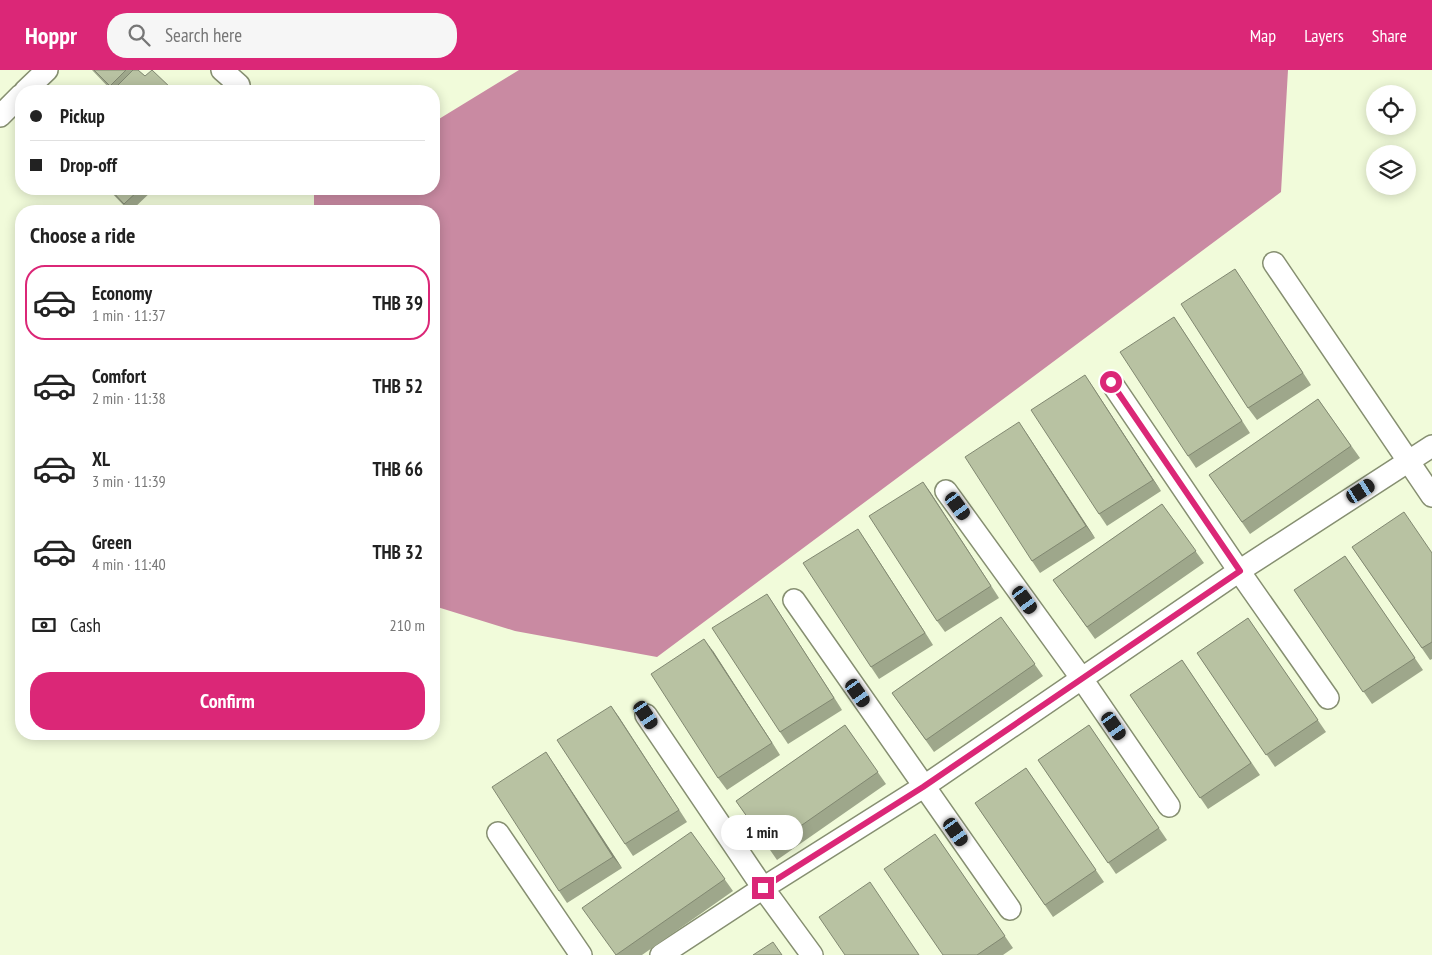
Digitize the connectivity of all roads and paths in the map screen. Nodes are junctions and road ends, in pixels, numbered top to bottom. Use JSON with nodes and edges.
{"nodes":[{"id":1,"x":46,"y":70,"type":"edge"},
{"id":2,"x":222,"y":70,"type":"edge"},
{"id":3,"x":31,"y":85,"type":"edge"},
{"id":4,"x":239,"y":85,"type":"dead end"},
{"id":5,"x":1274,"y":264,"type":"dead end"},
{"id":6,"x":1111,"y":382,"type":"dead end"},
{"id":7,"x":1432,"y":446,"type":"edge"},
{"id":8,"x":1407,"y":461,"type":"junction"},
{"id":9,"x":946,"y":491,"type":"dead end"},
{"id":10,"x":1432,"y":496,"type":"edge"},
{"id":11,"x":1240,"y":571,"type":"junction"},
{"id":12,"x":794,"y":600,"type":"dead end"},
{"id":13,"x":1082,"y":679,"type":"junction"},
{"id":14,"x":1328,"y":698,"type":"dead end"},
{"id":15,"x":646,"y":715,"type":"dead end"},
{"id":16,"x":923,"y":787,"type":"junction"},
{"id":17,"x":1168,"y":806,"type":"dead end"},
{"id":18,"x":498,"y":833,"type":"dead end"},
{"id":19,"x":763,"y":888,"type":"junction"},
{"id":20,"x":1010,"y":909,"type":"dead end"},
{"id":21,"x":581,"y":955,"type":"edge"},
{"id":22,"x":661,"y":955,"type":"edge"},
{"id":23,"x":812,"y":955,"type":"edge"}],
"edges":[{"from":1,"to":3,"type":"street"},
{"from":2,"to":4,"type":"street"},
{"from":5,"to":8,"type":"street"},
{"from":6,"to":11,"type":"street"},
{"from":7,"to":8,"type":"street"},
{"from":8,"to":10,"type":"street"},
{"from":8,"to":11,"type":"street"},
{"from":9,"to":13,"type":"street"},
{"from":11,"to":13,"type":"street"},
{"from":11,"to":14,"type":"street"},
{"from":12,"to":16,"type":"street"},
{"from":13,"to":16,"type":"street"},
{"from":13,"to":17,"type":"street"},
{"from":15,"to":19,"type":"street"},
{"from":16,"to":19,"type":"street"},
{"from":16,"to":20,"type":"street"},
{"from":18,"to":21,"type":"street"},
{"from":19,"to":22,"type":"street"},
{"from":19,"to":23,"type":"street"}]}
